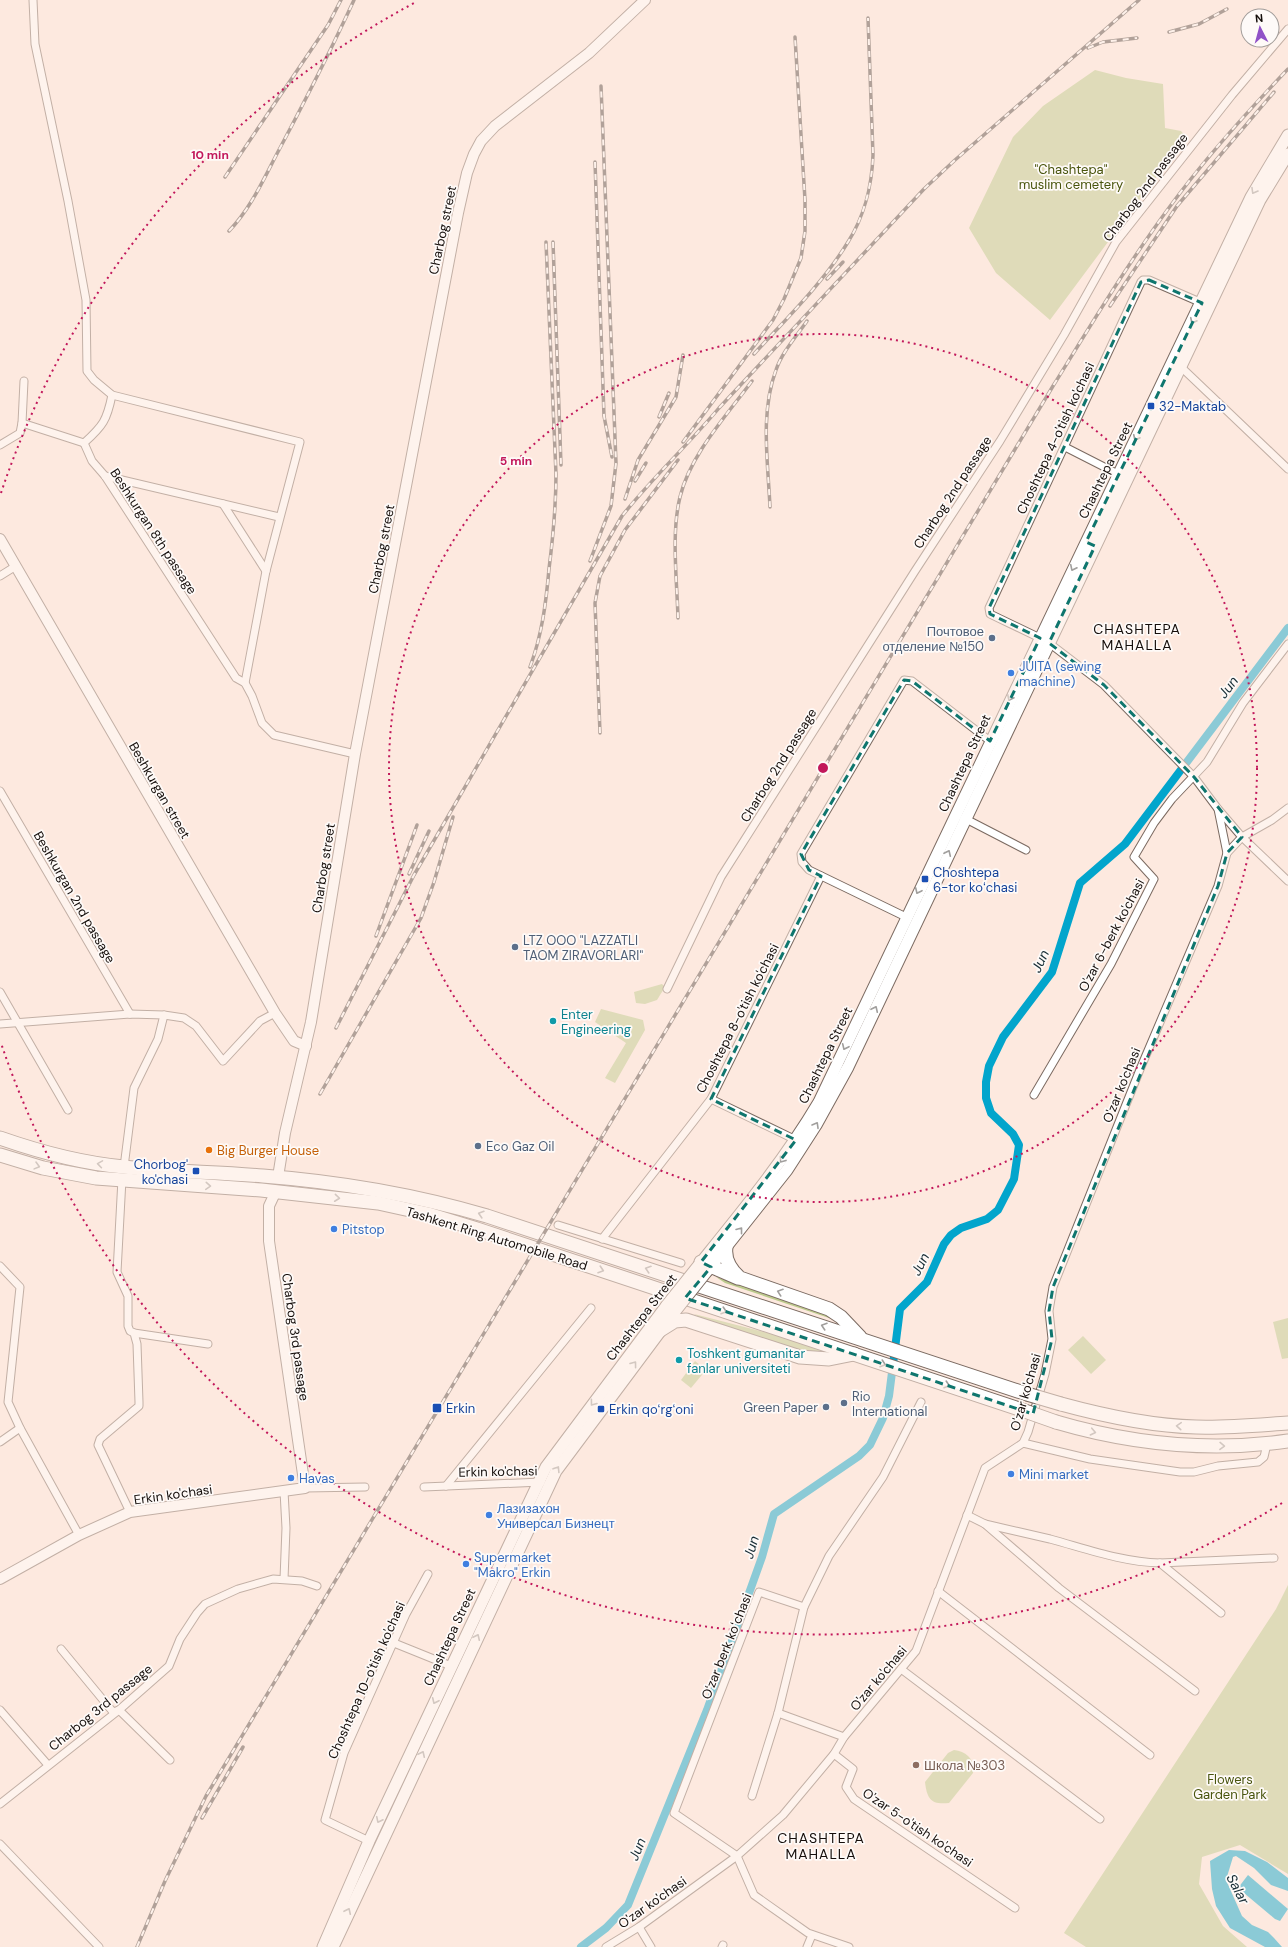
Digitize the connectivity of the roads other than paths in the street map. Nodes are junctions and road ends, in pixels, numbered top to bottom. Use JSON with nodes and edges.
{"nodes":[{"id":1,"x":33,"y":0,"type":"edge"},
{"id":2,"x":645,"y":0,"type":"edge"},
{"id":3,"x":1288,"y":29,"type":"edge"},
{"id":4,"x":1288,"y":135,"type":"edge"},
{"id":5,"x":1284,"y":154,"type":"edge"},
{"id":6,"x":1202,"y":303,"type":"junction"},
{"id":7,"x":1182,"y":367,"type":"junction"},
{"id":8,"x":24,"y":381,"type":"dead end"},
{"id":9,"x":112,"y":395,"type":"junction"},
{"id":10,"x":22,"y":423,"type":"junction"},
{"id":11,"x":84,"y":443,"type":"junction"},
{"id":12,"x":0,"y":445,"type":"edge"},
{"id":13,"x":1065,"y":447,"type":"junction"},
{"id":14,"x":1288,"y":469,"type":"edge"},
{"id":15,"x":1118,"y":474,"type":"junction"},
{"id":16,"x":105,"y":476,"type":"junction"},
{"id":17,"x":223,"y":504,"type":"junction"},
{"id":18,"x":279,"y":517,"type":"junction"},
{"id":19,"x":0,"y":540,"type":"edge"},
{"id":20,"x":1090,"y":544,"type":"junction"},
{"id":21,"x":16,"y":566,"type":"junction"},
{"id":22,"x":266,"y":571,"type":"junction"},
{"id":23,"x":0,"y":576,"type":"edge"},
{"id":24,"x":1044,"y":640,"type":"junction"},
{"id":25,"x":1288,"y":644,"type":"edge"},
{"id":26,"x":245,"y":683,"type":"junction"},
{"id":27,"x":990,"y":741,"type":"junction"},
{"id":28,"x":354,"y":754,"type":"junction"},
{"id":29,"x":1192,"y":775,"type":"junction"},
{"id":30,"x":0,"y":791,"type":"edge"},
{"id":31,"x":1288,"y":808,"type":"edge"},
{"id":32,"x":1218,"y":809,"type":"junction"},
{"id":33,"x":964,"y":818,"type":"junction"},
{"id":34,"x":1242,"y":837,"type":"junction"},
{"id":35,"x":1026,"y":850,"type":"dead end"},
{"id":36,"x":1227,"y":853,"type":"junction"},
{"id":37,"x":821,"y":876,"type":"junction"},
{"id":38,"x":1288,"y":881,"type":"edge"},
{"id":39,"x":906,"y":917,"type":"junction"},
{"id":40,"x":667,"y":988,"type":"dead end"},
{"id":41,"x":879,"y":988,"type":"junction"},
{"id":42,"x":0,"y":992,"type":"edge"},
{"id":43,"x":275,"y":1013,"type":"junction"},
{"id":44,"x":130,"y":1014,"type":"junction"},
{"id":45,"x":164,"y":1015,"type":"junction"},
{"id":46,"x":17,"y":1023,"type":"junction"},
{"id":47,"x":0,"y":1024,"type":"edge"},
{"id":48,"x":306,"y":1046,"type":"junction"},
{"id":49,"x":1034,"y":1095,"type":"dead end"},
{"id":50,"x":711,"y":1099,"type":"junction"},
{"id":51,"x":68,"y":1110,"type":"dead end"},
{"id":52,"x":0,"y":1138,"type":"edge"},
{"id":53,"x":796,"y":1140,"type":"junction"},
{"id":54,"x":0,"y":1155,"type":"edge"},
{"id":55,"x":123,"y":1173,"type":"junction"},
{"id":56,"x":278,"y":1177,"type":"junction"},
{"id":57,"x":276,"y":1191,"type":"junction"},
{"id":58,"x":558,"y":1225,"type":"dead end"},
{"id":59,"x":602,"y":1239,"type":"junction"},
{"id":60,"x":726,"y":1247,"type":"junction"},
{"id":61,"x":681,"y":1263,"type":"dead end"},
{"id":62,"x":0,"y":1266,"type":"edge"},
{"id":63,"x":704,"y":1266,"type":"junction"},
{"id":64,"x":740,"y":1278,"type":"junction"},
{"id":65,"x":591,"y":1308,"type":"dead end"},
{"id":66,"x":672,"y":1308,"type":"junction"},
{"id":67,"x":659,"y":1331,"type":"junction"},
{"id":68,"x":134,"y":1332,"type":"junction"},
{"id":69,"x":862,"y":1338,"type":"junction"},
{"id":70,"x":208,"y":1344,"type":"dead end"},
{"id":71,"x":856,"y":1354,"type":"junction"},
{"id":72,"x":921,"y":1402,"type":"dead end"},
{"id":73,"x":1288,"y":1422,"type":"edge"},
{"id":74,"x":20,"y":1428,"type":"junction"},
{"id":75,"x":1288,"y":1441,"type":"edge"},
{"id":76,"x":0,"y":1442,"type":"edge"},
{"id":77,"x":1023,"y":1443,"type":"junction"},
{"id":78,"x":1267,"y":1444,"type":"junction"},
{"id":79,"x":544,"y":1483,"type":"junction"},
{"id":80,"x":446,"y":1486,"type":"junction"},
{"id":81,"x":365,"y":1487,"type":"dead end"},
{"id":82,"x":424,"y":1487,"type":"dead end"},
{"id":83,"x":305,"y":1488,"type":"junction"},
{"id":84,"x":284,"y":1491,"type":"junction"},
{"id":85,"x":130,"y":1512,"type":"junction"},
{"id":86,"x":967,"y":1515,"type":"junction"},
{"id":87,"x":985,"y":1524,"type":"junction"},
{"id":88,"x":79,"y":1535,"type":"junction"},
{"id":89,"x":1274,"y":1558,"type":"dead end"},
{"id":90,"x":1160,"y":1563,"type":"junction"},
{"id":91,"x":428,"y":1574,"type":"dead end"},
{"id":92,"x":0,"y":1579,"type":"edge"},
{"id":93,"x":284,"y":1579,"type":"junction"},
{"id":94,"x":318,"y":1586,"type":"dead end"},
{"id":95,"x":938,"y":1591,"type":"junction"},
{"id":96,"x":804,"y":1607,"type":"junction"},
{"id":97,"x":1221,"y":1612,"type":"dead end"},
{"id":98,"x":394,"y":1642,"type":"junction"},
{"id":99,"x":61,"y":1649,"type":"dead end"},
{"id":100,"x":451,"y":1666,"type":"junction"},
{"id":101,"x":901,"y":1669,"type":"junction"},
{"id":102,"x":1195,"y":1691,"type":"dead end"},
{"id":103,"x":0,"y":1710,"type":"edge"},
{"id":104,"x":119,"y":1710,"type":"junction"},
{"id":105,"x":778,"y":1713,"type":"junction"},
{"id":106,"x":844,"y":1737,"type":"junction"},
{"id":107,"x":834,"y":1754,"type":"junction"},
{"id":108,"x":1150,"y":1755,"type":"dead end"},
{"id":109,"x":170,"y":1760,"type":"dead end"},
{"id":110,"x":48,"y":1765,"type":"junction"},
{"id":111,"x":400,"y":1787,"type":"junction"},
{"id":112,"x":752,"y":1796,"type":"dead end"},
{"id":113,"x":0,"y":1804,"type":"edge"},
{"id":114,"x":1100,"y":1819,"type":"dead end"},
{"id":115,"x":369,"y":1841,"type":"junction"},
{"id":116,"x":0,"y":1844,"type":"edge"},
{"id":117,"x":736,"y":1856,"type":"junction"},
{"id":118,"x":1015,"y":1908,"type":"dead end"},
{"id":119,"x":640,"y":1926,"type":"junction"},
{"id":120,"x":812,"y":1935,"type":"junction"},
{"id":121,"x":99,"y":1947,"type":"edge"},
{"id":122,"x":323,"y":1947,"type":"edge"},
{"id":123,"x":332,"y":1947,"type":"edge"},
{"id":124,"x":606,"y":1947,"type":"edge"},
{"id":125,"x":651,"y":1947,"type":"edge"},
{"id":126,"x":807,"y":1947,"type":"edge"},
{"id":127,"x":849,"y":1947,"type":"edge"}],
"edges":[{"from":1,"to":9,"type":"street"},
{"from":2,"to":28,"type":"street","name":"Charbog street"},
{"from":3,"to":40,"type":"street","name":"Charbog 2nd passage"},
{"from":4,"to":5,"type":"main road","name":"Chashtepa Street"},
{"from":5,"to":6,"type":"main road","name":"Chashtepa Street","one_way":true},
{"from":5,"to":7,"type":"main road","name":"Chashtepa Street"},
{"from":6,"to":13,"type":"street","name":"Choshtepa 4-o'tish ko'chasi"},
{"from":6,"to":15,"type":"main road","name":"Chashtepa Street","one_way":true},
{"from":7,"to":14,"type":"street"},
{"from":7,"to":20,"type":"main road","name":"Chashtepa Street"},
{"from":8,"to":10,"type":"street"},
{"from":9,"to":11,"type":"street"},
{"from":9,"to":18,"type":"street"},
{"from":10,"to":11,"type":"street"},
{"from":10,"to":12,"type":"street"},
{"from":11,"to":16,"type":"street","name":"Beshkurgan 8th passage"},
{"from":13,"to":15,"type":"street"},
{"from":13,"to":24,"type":"street","name":"Choshtepa 4-o'tish ko'chasi"},
{"from":15,"to":20,"type":"main road","name":"Chashtepa Street"},
{"from":16,"to":17,"type":"street"},
{"from":16,"to":26,"type":"street","name":"Beshkurgan 8th passage"},
{"from":17,"to":18,"type":"street"},
{"from":17,"to":22,"type":"street"},
{"from":18,"to":22,"type":"street"},
{"from":19,"to":21,"type":"street","name":"Beshkurgan street"},
{"from":20,"to":24,"type":"main road","name":"Chashtepa Street"},
{"from":21,"to":23,"type":"street"},
{"from":21,"to":43,"type":"street","name":"Beshkurgan street"},
{"from":22,"to":26,"type":"street"},
{"from":24,"to":27,"type":"main road","name":"Chashtepa Street","one_way":true},
{"from":24,"to":29,"type":"street"},
{"from":24,"to":33,"type":"main road","name":"Chashtepa Street"},
{"from":25,"to":29,"type":"street"},
{"from":26,"to":28,"type":"street","name":"Beshkurgan 8th passage"},
{"from":27,"to":37,"type":"street"},
{"from":27,"to":39,"type":"main road","name":"Chashtepa Street","one_way":true},
{"from":28,"to":48,"type":"street","name":"Charbog street"},
{"from":29,"to":32,"type":"street"},
{"from":29,"to":49,"type":"street","name":"O'zar 6-berk ko'chasi"},
{"from":30,"to":44,"type":"street","name":"Beshkurgan 2nd passage"},
{"from":31,"to":34,"type":"street"},
{"from":32,"to":34,"type":"street"},
{"from":32,"to":36,"type":"street"},
{"from":33,"to":35,"type":"street"},
{"from":41,"to":33,"type":"main road","name":"Chashtepa Street","one_way":true},
{"from":34,"to":36,"type":"street"},
{"from":34,"to":38,"type":"street"},
{"from":36,"to":77,"type":"street","name":"O'zar ko'chasi"},
{"from":37,"to":39,"type":"street"},
{"from":37,"to":50,"type":"street","name":"Choshtepa 8-o'tish ko'chasi"},
{"from":39,"to":41,"type":"main road","name":"Chashtepa Street"},
{"from":41,"to":53,"type":"main road","name":"Chashtepa Street","one_way":true},
{"from":60,"to":41,"type":"main road","name":"Chashtepa Street","one_way":true},
{"from":42,"to":46,"type":"street"},
{"from":43,"to":45,"type":"street"},
{"from":43,"to":48,"type":"street","name":"Beshkurgan street"},
{"from":44,"to":45,"type":"street"},
{"from":44,"to":46,"type":"street"},
{"from":45,"to":55,"type":"street"},
{"from":46,"to":47,"type":"street"},
{"from":46,"to":51,"type":"street"},
{"from":48,"to":56,"type":"street","name":"Charbog street"},
{"from":50,"to":53,"type":"street"},
{"from":50,"to":59,"type":"street","name":"Choshtepa 8-o'tish ko'chasi"},
{"from":55,"to":52,"type":"highway","name":"Tashkent Ring Automobile Road","one_way":true},
{"from":53,"to":63,"type":"main road","name":"Chashtepa Street","one_way":true},
{"from":54,"to":55,"type":"highway","name":"Tashkent Ring Automobile Road","one_way":true},
{"from":55,"to":56,"type":"highway","name":"Tashkent Ring Automobile Road"},
{"from":55,"to":57,"type":"highway","name":"Tashkent Ring Automobile Road","one_way":true},
{"from":55,"to":68,"type":"street"},
{"from":56,"to":57,"type":"highway"},
{"from":69,"to":56,"type":"highway","name":"Tashkent Ring Automobile Road","one_way":true},
{"from":57,"to":71,"type":"highway","name":"Tashkent Ring Automobile Road","one_way":true},
{"from":57,"to":83,"type":"street","name":"Charbog 3rd passage"},
{"from":58,"to":59,"type":"street"},
{"from":59,"to":61,"type":"street"},
{"from":60,"to":63,"type":"main road","name":"Chashtepa Street"},
{"from":60,"to":64,"type":"highway"},
{"from":62,"to":74,"type":"street"},
{"from":63,"to":64,"type":"highway"},
{"from":63,"to":66,"type":"main road","name":"Chashtepa Street","bridge":true},
{"from":69,"to":64,"type":"highway","one_way":true},
{"from":65,"to":80,"type":"street"},
{"from":66,"to":67,"type":"main road","name":"Chashtepa Street"},
{"from":66,"to":79,"type":"main road","name":"Chashtepa Street","one_way":true},
{"from":67,"to":71,"type":"highway"},
{"from":79,"to":67,"type":"main road","name":"Chashtepa Street","one_way":true},
{"from":68,"to":70,"type":"street"},
{"from":68,"to":85,"type":"street"},
{"from":73,"to":69,"type":"highway","name":"Tashkent Ring Automobile Road","one_way":true,"bridge":true},
{"from":71,"to":78,"type":"highway","name":"Tashkent Ring Automobile Road","one_way":true,"bridge":true},
{"from":72,"to":96,"type":"street"},
{"from":74,"to":76,"type":"street"},
{"from":74,"to":88,"type":"street"},
{"from":75,"to":78,"type":"highway"},
{"from":77,"to":78,"type":"street"},
{"from":77,"to":86,"type":"street","name":"O'zar ko'chasi"},
{"from":79,"to":80,"type":"street","name":"Erkin ko'chasi"},
{"from":79,"to":100,"type":"main road","name":"Chashtepa Street"},
{"from":111,"to":79,"type":"main road","name":"Chashtepa Street","one_way":true},
{"from":80,"to":82,"type":"street","name":"Erkin ko'chasi"},
{"from":81,"to":83,"type":"street","name":"Erkin ko'chasi"},
{"from":83,"to":84,"type":"street","name":"Erkin ko'chasi"},
{"from":84,"to":85,"type":"street","name":"Erkin ko'chasi"},
{"from":84,"to":93,"type":"street"},
{"from":85,"to":88,"type":"street","name":"Erkin ko'chasi"},
{"from":86,"to":87,"type":"street"},
{"from":86,"to":95,"type":"street","name":"O'zar ko'chasi"},
{"from":87,"to":90,"type":"street"},
{"from":87,"to":102,"type":"street"},
{"from":88,"to":92,"type":"street","name":"Erkin ko'chasi"},
{"from":89,"to":90,"type":"street"},
{"from":90,"to":97,"type":"street"},
{"from":91,"to":98,"type":"street","name":"Choshtepa 10-o'tish ko'chasi"},
{"from":93,"to":94,"type":"street","name":"Chаrbog 3rd passage"},
{"from":93,"to":104,"type":"street","name":"Chаrbog 3rd passage"},
{"from":95,"to":101,"type":"street","name":"O'zar ko'chasi"},
{"from":95,"to":108,"type":"street"},
{"from":96,"to":105,"type":"street"},
{"from":96,"to":117,"type":"street","name":"Oʻzar berk koʻchasi"},
{"from":98,"to":100,"type":"street"},
{"from":98,"to":115,"type":"street","name":"Choshtepa 10-o'tish ko'chasi"},
{"from":99,"to":104,"type":"street"},
{"from":100,"to":111,"type":"main road","name":"Chashtepa Street","one_way":true},
{"from":101,"to":106,"type":"street","name":"O'zar ko'chasi"},
{"from":101,"to":114,"type":"street"},
{"from":103,"to":110,"type":"street"},
{"from":104,"to":109,"type":"street"},
{"from":104,"to":110,"type":"street","name":"Chаrbog 3rd passage"},
{"from":105,"to":106,"type":"street"},
{"from":105,"to":112,"type":"street"},
{"from":106,"to":107,"type":"street","name":"O'zar ko'chasi"},
{"from":107,"to":117,"type":"street","name":"O'zar ko'chasi"},
{"from":107,"to":118,"type":"street","name":"O'zar 5-o'tish ko'chasi"},
{"from":110,"to":113,"type":"street","name":"Chаrbog 3rd passage"},
{"from":111,"to":115,"type":"main road","name":"Chashtepa Street","one_way":true},
{"from":123,"to":111,"type":"main road","name":"Chashtepa Street","one_way":true},
{"from":115,"to":122,"type":"main road","name":"Chashtepa Street"},
{"from":116,"to":121,"type":"street"},
{"from":117,"to":119,"type":"street","name":"O'zar ko'chasi"},
{"from":117,"to":120,"type":"street"},
{"from":119,"to":124,"type":"street","name":"O'zar ko'chasi"},
{"from":119,"to":125,"type":"street"},
{"from":120,"to":126,"type":"street"},
{"from":120,"to":127,"type":"street"}]}
